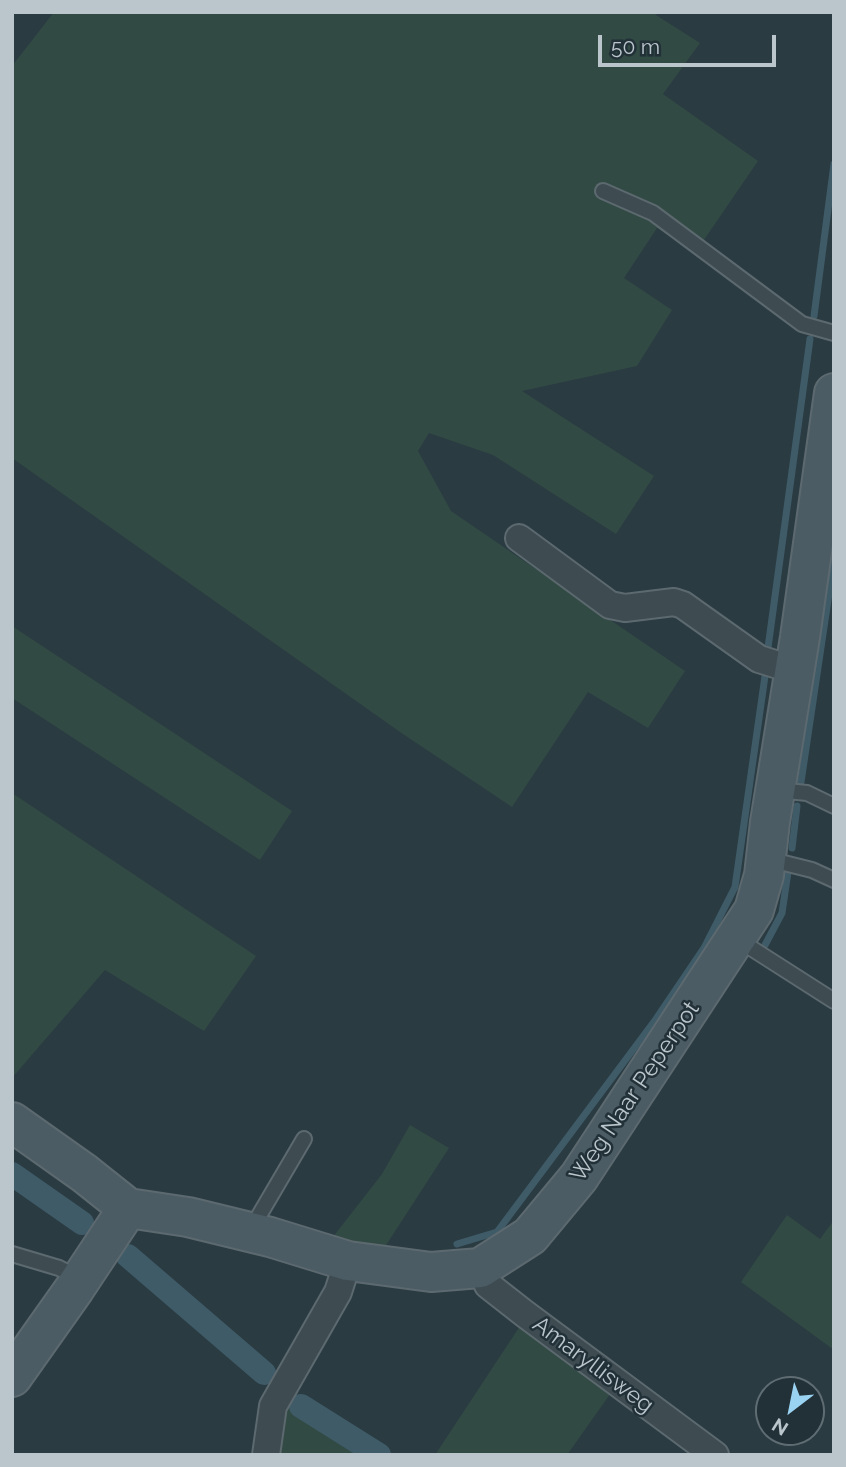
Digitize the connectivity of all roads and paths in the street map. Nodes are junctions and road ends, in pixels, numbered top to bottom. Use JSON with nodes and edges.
{"nodes":[{"id":1,"x":603,"y":191,"type":"dead end"},
{"id":2,"x":834,"y":333,"type":"edge"},
{"id":3,"x":834,"y":393,"type":"edge"},
{"id":4,"x":519,"y":538,"type":"dead end"},
{"id":5,"x":794,"y":670,"type":"junction"},
{"id":6,"x":775,"y":790,"type":"junction"},
{"id":7,"x":834,"y":806,"type":"edge"},
{"id":8,"x":766,"y":858,"type":"junction"},
{"id":9,"x":834,"y":880,"type":"edge"},
{"id":10,"x":736,"y":938,"type":"junction"},
{"id":11,"x":834,"y":1001,"type":"edge"},
{"id":12,"x":12,"y":1122,"type":"edge"},
{"id":13,"x":304,"y":1139,"type":"dead end"},
{"id":14,"x":128,"y":1208,"type":"junction"},
{"id":15,"x":249,"y":1232,"type":"junction"},
{"id":16,"x":12,"y":1254,"type":"edge"},
{"id":17,"x":348,"y":1261,"type":"junction"},
{"id":18,"x":480,"y":1268,"type":"junction"},
{"id":19,"x":82,"y":1279,"type":"junction"},
{"id":20,"x":12,"y":1377,"type":"edge"},
{"id":21,"x":266,"y":1455,"type":"edge"},
{"id":22,"x":715,"y":1455,"type":"edge"}],
"edges":[{"from":1,"to":2,"type":"lane"},
{"from":3,"to":5,"type":"street","name":"Weg Naar Peperpot"},
{"from":4,"to":5,"type":"street"},
{"from":5,"to":6,"type":"street","name":"Weg Naar Peperpot"},
{"from":6,"to":7,"type":"lane"},
{"from":6,"to":8,"type":"street","name":"Weg Naar Peperpot"},
{"from":8,"to":9,"type":"lane"},
{"from":8,"to":10,"type":"street","name":"Weg Naar Peperpot"},
{"from":10,"to":11,"type":"lane"},
{"from":10,"to":18,"type":"street","name":"Weg Naar Peperpot"},
{"from":12,"to":14,"type":"street","name":"Weg Naar Peperpot"},
{"from":13,"to":15,"type":"lane"},
{"from":14,"to":15,"type":"street","name":"Weg Naar Peperpot"},
{"from":14,"to":19,"type":"street"},
{"from":15,"to":17,"type":"street","name":"Weg Naar Peperpot"},
{"from":16,"to":19,"type":"lane"},
{"from":17,"to":18,"type":"street","name":"Weg Naar Peperpot"},
{"from":17,"to":21,"type":"street"},
{"from":18,"to":22,"type":"street","name":"Amaryllisweg"},
{"from":19,"to":20,"type":"street"}]}
